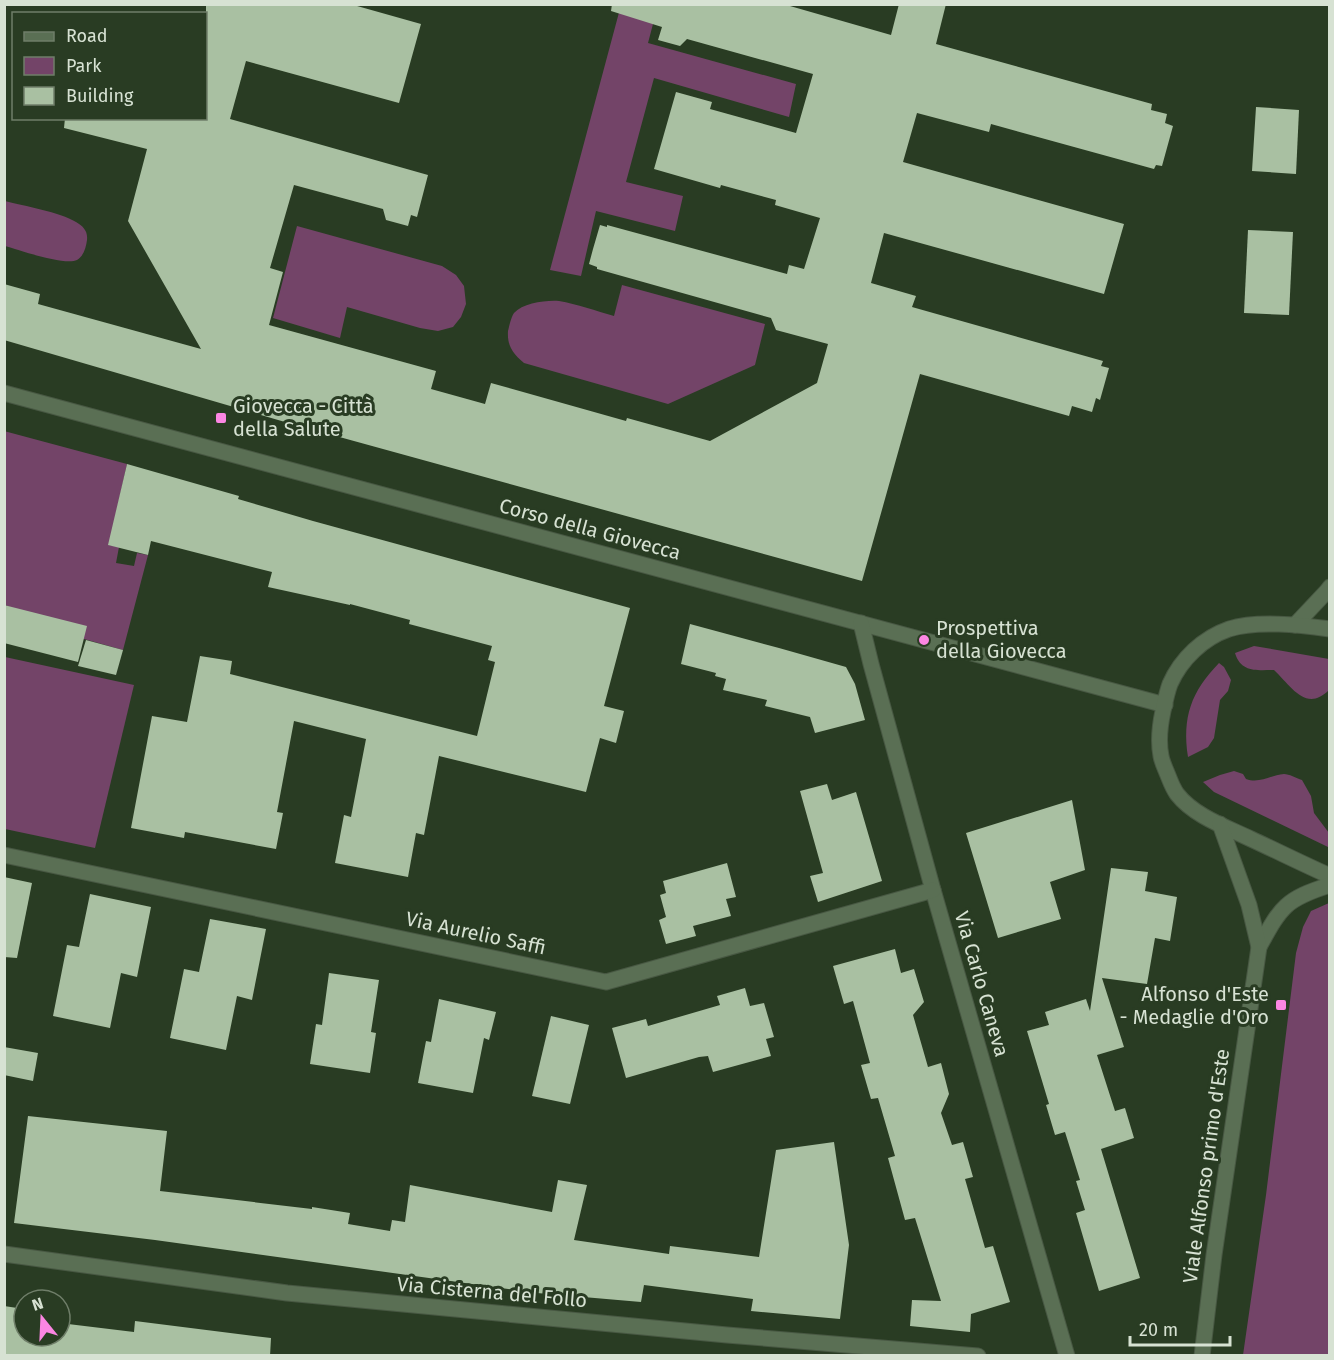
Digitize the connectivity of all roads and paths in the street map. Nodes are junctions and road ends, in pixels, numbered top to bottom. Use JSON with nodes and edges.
{"nodes":[{"id":1,"x":4,"y":393,"type":"edge"},
{"id":2,"x":1329,"y":587,"type":"edge"},
{"id":3,"x":861,"y":623,"type":"junction"},
{"id":4,"x":1295,"y":625,"type":"junction"},
{"id":5,"x":1329,"y":629,"type":"edge"},
{"id":6,"x":1165,"y":705,"type":"junction"},
{"id":7,"x":1220,"y":824,"type":"junction"},
{"id":8,"x":4,"y":855,"type":"edge"},
{"id":9,"x":1329,"y":876,"type":"edge"},
{"id":10,"x":1329,"y":885,"type":"edge"},
{"id":11,"x":933,"y":890,"type":"junction"},
{"id":12,"x":1259,"y":947,"type":"junction"},
{"id":13,"x":4,"y":1254,"type":"edge"},
{"id":14,"x":978,"y":1356,"type":"edge"},
{"id":15,"x":1067,"y":1356,"type":"edge"},
{"id":16,"x":1202,"y":1356,"type":"edge"}],
"edges":[{"from":1,"to":3,"type":"street","name":"Corso della Giovecca"},
{"from":2,"to":4,"type":"street"},
{"from":3,"to":6,"type":"street","name":"Corso della Giovecca"},
{"from":3,"to":11,"type":"street","name":"Via Carlo Caneva"},
{"from":4,"to":5,"type":"street"},
{"from":4,"to":6,"type":"street"},
{"from":6,"to":7,"type":"street"},
{"from":7,"to":9,"type":"street"},
{"from":7,"to":12,"type":"street"},
{"from":8,"to":11,"type":"street","name":"Via Aurelio Saffi"},
{"from":10,"to":12,"type":"street"},
{"from":11,"to":15,"type":"street","name":"Via Carlo Caneva"},
{"from":12,"to":16,"type":"street","name":"Viale Alfonso primo d'Este"},
{"from":13,"to":14,"type":"street","name":"Via Cisterna del Follo"}]}
